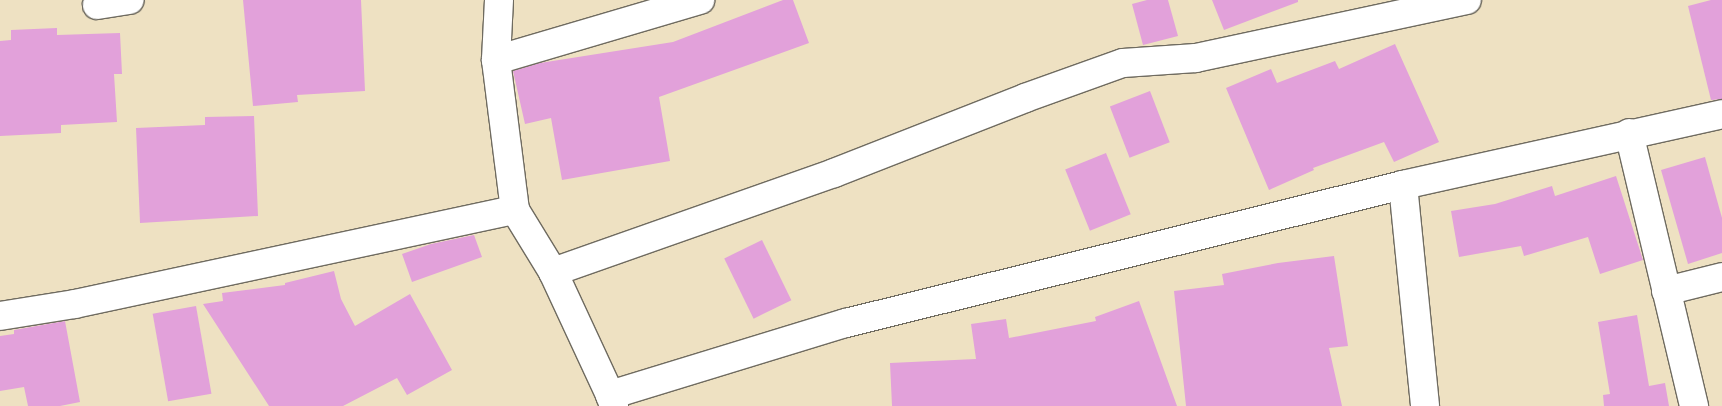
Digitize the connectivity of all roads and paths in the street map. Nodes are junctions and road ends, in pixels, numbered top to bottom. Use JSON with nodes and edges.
{"nodes":[{"id":1,"x":130,"y":0,"type":"edge"},
{"id":2,"x":499,"y":0,"type":"edge"},
{"id":3,"x":700,"y":0,"type":"edge"},
{"id":4,"x":1467,"y":0,"type":"edge"},
{"id":5,"x":97,"y":5,"type":"dead end"},
{"id":6,"x":496,"y":60,"type":"junction"},
{"id":7,"x":1722,"y":114,"type":"edge"},
{"id":8,"x":1629,"y":133,"type":"junction"},
{"id":9,"x":1403,"y":185,"type":"junction"},
{"id":10,"x":516,"y":210,"type":"junction"},
{"id":11,"x":553,"y":272,"type":"junction"},
{"id":12,"x":1722,"y":277,"type":"edge"},
{"id":13,"x":1666,"y":291,"type":"junction"},
{"id":14,"x":0,"y":316,"type":"edge"},
{"id":15,"x":612,"y":400,"type":"edge"},
{"id":16,"x":1425,"y":406,"type":"edge"},
{"id":17,"x":1694,"y":406,"type":"edge"}],
"edges":[{"from":1,"to":5,"type":"street"},
{"from":2,"to":6,"type":"street"},
{"from":3,"to":6,"type":"street"},
{"from":4,"to":11,"type":"street"},
{"from":6,"to":10,"type":"street"},
{"from":7,"to":8,"type":"street"},
{"from":8,"to":9,"type":"street"},
{"from":8,"to":13,"type":"street"},
{"from":9,"to":15,"type":"street"},
{"from":9,"to":16,"type":"street"},
{"from":10,"to":11,"type":"street"},
{"from":10,"to":14,"type":"street"},
{"from":11,"to":15,"type":"street"},
{"from":12,"to":13,"type":"street"},
{"from":13,"to":17,"type":"street"}]}
